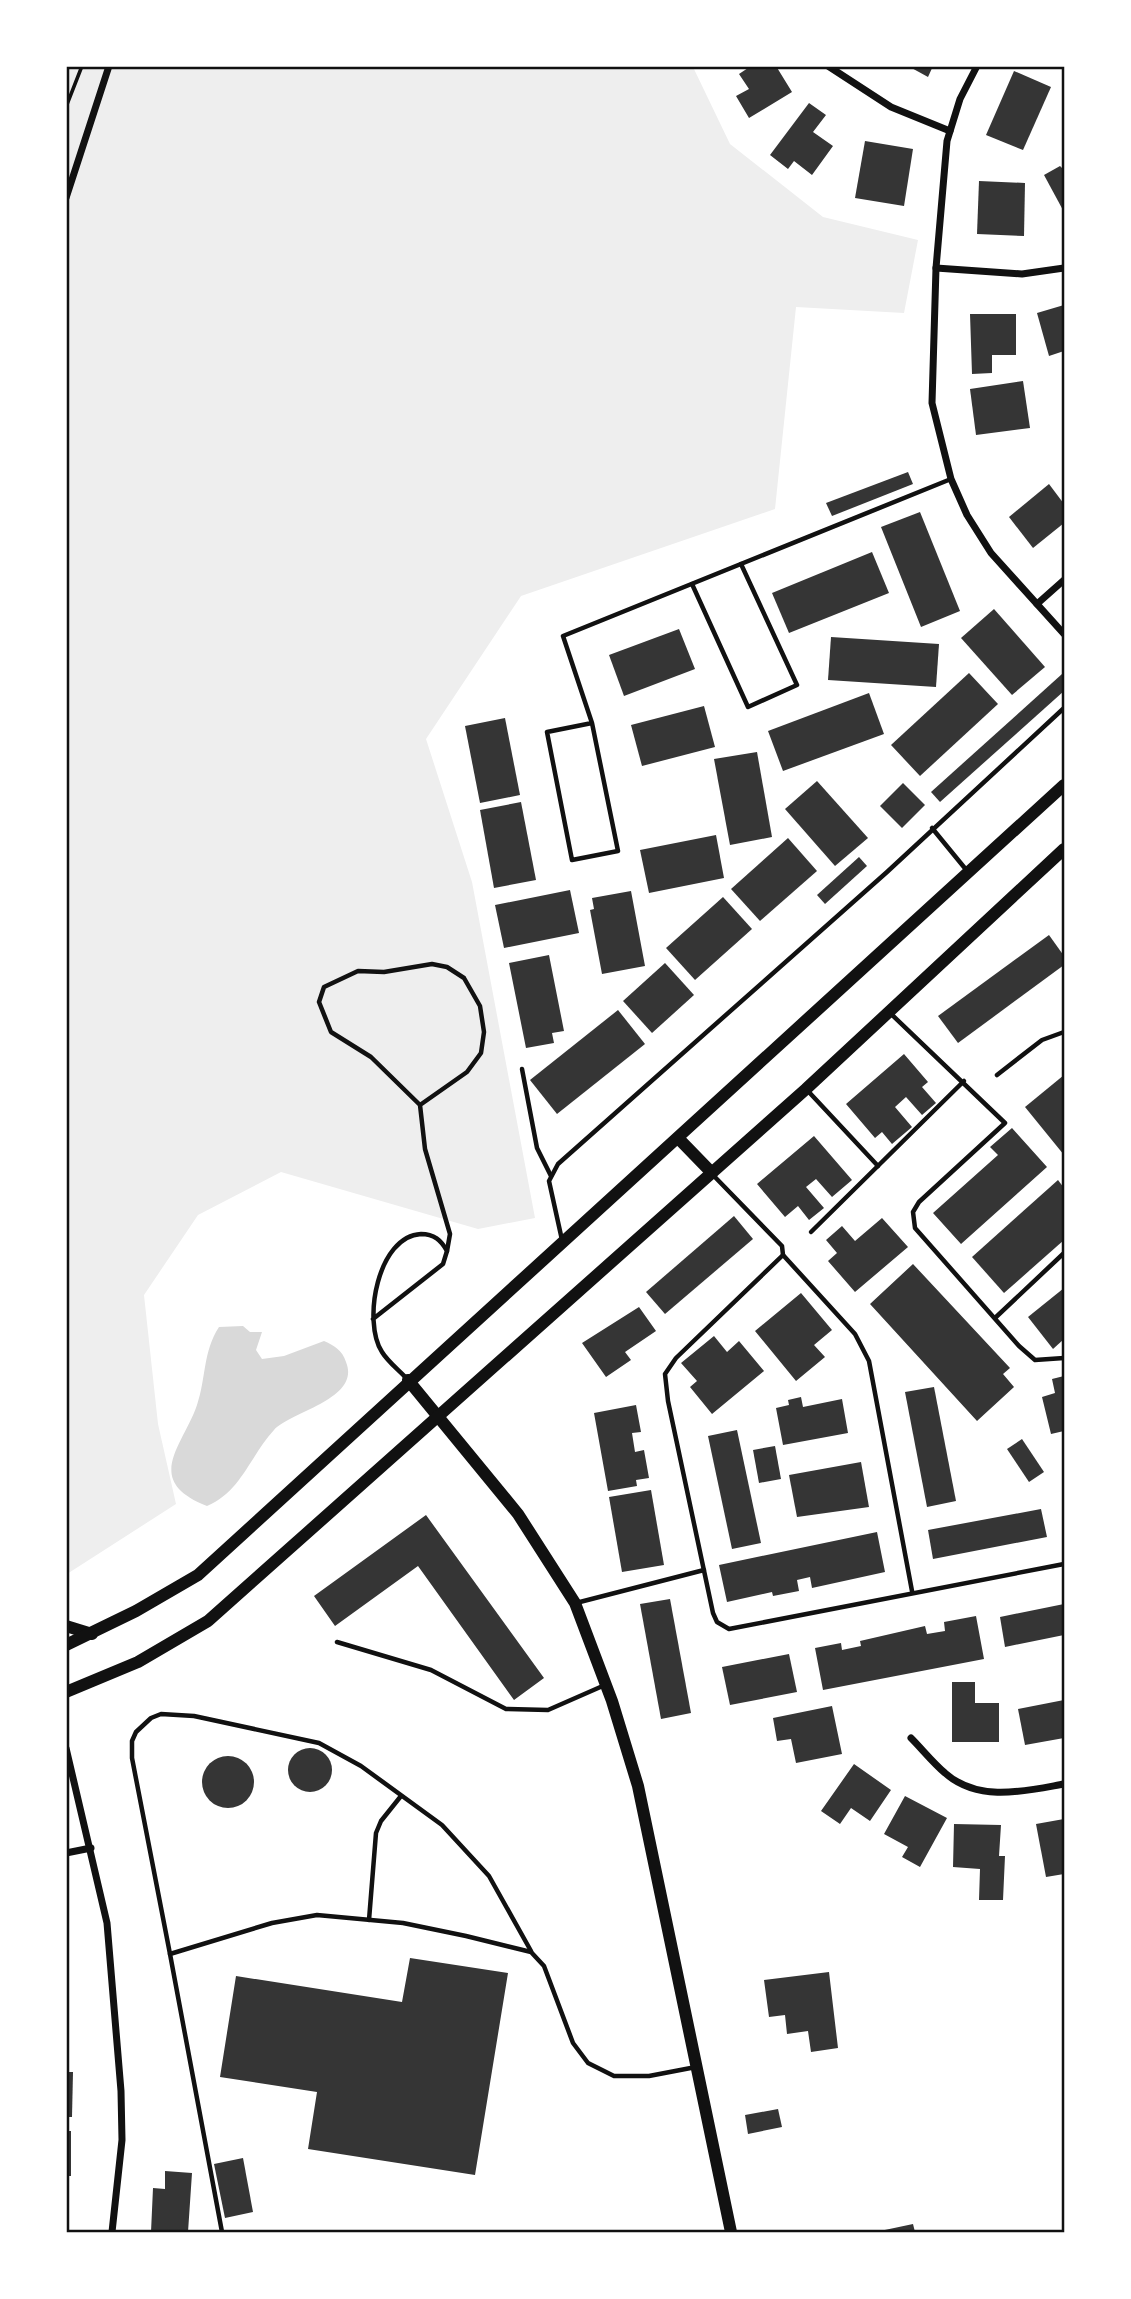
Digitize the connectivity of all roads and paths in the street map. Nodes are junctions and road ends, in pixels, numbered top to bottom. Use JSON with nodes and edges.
{"nodes":[{"id":1,"x":82,"y":66,"type":"edge"},
{"id":2,"x":109,"y":66,"type":"edge"},
{"id":3,"x":828,"y":66,"type":"edge"},
{"id":4,"x":977,"y":66,"type":"edge"},
{"id":5,"x":66,"y":107,"type":"edge"},
{"id":6,"x":950,"y":131,"type":"junction"},
{"id":7,"x":66,"y":198,"type":"edge"},
{"id":8,"x":936,"y":268,"type":"junction"},
{"id":9,"x":1065,"y":268,"type":"edge"},
{"id":10,"x":951,"y":479,"type":"junction"},
{"id":11,"x":741,"y":564,"type":"junction"},
{"id":12,"x":1065,"y":580,"type":"edge"},
{"id":13,"x":692,"y":584,"type":"junction"},
{"id":14,"x":1037,"y":604,"type":"junction"},
{"id":15,"x":1065,"y":634,"type":"edge"},
{"id":16,"x":1065,"y":708,"type":"edge"},
{"id":17,"x":592,"y":723,"type":"junction"},
{"id":18,"x":1065,"y":785,"type":"edge"},
{"id":19,"x":932,"y":828,"type":"junction"},
{"id":20,"x":1065,"y":849,"type":"edge"},
{"id":21,"x":968,"y":873,"type":"junction"},
{"id":22,"x":889,"y":1011,"type":"junction"},
{"id":23,"x":1065,"y":1032,"type":"edge"},
{"id":24,"x":522,"y":1069,"type":"dead end"},
{"id":25,"x":997,"y":1075,"type":"dead end"},
{"id":26,"x":964,"y":1081,"type":"junction"},
{"id":27,"x":806,"y":1089,"type":"junction"},
{"id":28,"x":420,"y":1105,"type":"junction"},
{"id":29,"x":678,"y":1138,"type":"junction"},
{"id":30,"x":878,"y":1166,"type":"junction"},
{"id":31,"x":712,"y":1174,"type":"junction"},
{"id":32,"x":551,"y":1176,"type":"junction"},
{"id":33,"x":811,"y":1232,"type":"dead end"},
{"id":34,"x":564,"y":1244,"type":"junction"},
{"id":35,"x":447,"y":1251,"type":"junction"},
{"id":36,"x":1065,"y":1253,"type":"edge"},
{"id":37,"x":783,"y":1255,"type":"junction"},
{"id":38,"x":995,"y":1318,"type":"junction"},
{"id":39,"x":373,"y":1319,"type":"junction"},
{"id":40,"x":1065,"y":1358,"type":"edge"},
{"id":41,"x":408,"y":1380,"type":"junction"},
{"id":42,"x":438,"y":1416,"type":"junction"},
{"id":43,"x":1064,"y":1564,"type":"edge"},
{"id":44,"x":704,"y":1570,"type":"junction"},
{"id":45,"x":912,"y":1591,"type":"junction"},
{"id":46,"x":575,"y":1603,"type":"junction"},
{"id":47,"x":66,"y":1626,"type":"edge"},
{"id":48,"x":92,"y":1634,"type":"junction"},
{"id":49,"x":337,"y":1642,"type":"dead end"},
{"id":50,"x":66,"y":1645,"type":"edge"},
{"id":51,"x":606,"y":1685,"type":"junction"},
{"id":52,"x":66,"y":1692,"type":"edge"},
{"id":53,"x":911,"y":1738,"type":"dead end"},
{"id":54,"x":66,"y":1748,"type":"edge"},
{"id":55,"x":1065,"y":1784,"type":"edge"},
{"id":56,"x":401,"y":1796,"type":"junction"},
{"id":57,"x":91,"y":1848,"type":"junction"},
{"id":58,"x":66,"y":1853,"type":"edge"},
{"id":59,"x":369,"y":1920,"type":"junction"},
{"id":60,"x":531,"y":1952,"type":"junction"},
{"id":61,"x":170,"y":1954,"type":"junction"},
{"id":62,"x":697,"y":2067,"type":"junction"},
{"id":63,"x":112,"y":2232,"type":"edge"},
{"id":64,"x":222,"y":2232,"type":"edge"},
{"id":65,"x":731,"y":2232,"type":"edge"}],
"edges":[{"from":1,"to":5,"type":"path"},
{"from":2,"to":7,"type":"street"},
{"from":3,"to":6,"type":"street"},
{"from":4,"to":6,"type":"street"},
{"from":6,"to":8,"type":"street"},
{"from":8,"to":9,"type":"street"},
{"from":8,"to":10,"type":"street"},
{"from":10,"to":11,"type":"lane"},
{"from":10,"to":14,"type":"street"},
{"from":11,"to":13,"type":"lane"},
{"from":11,"to":13,"type":"lane"},
{"from":12,"to":14,"type":"street"},
{"from":13,"to":17,"type":"lane"},
{"from":14,"to":15,"type":"street"},
{"from":16,"to":19,"type":"lane"},
{"from":17,"to":17,"type":"lane"},
{"from":18,"to":21,"type":"main road"},
{"from":19,"to":21,"type":"lane"},
{"from":19,"to":32,"type":"lane"},
{"from":20,"to":22,"type":"main road"},
{"from":21,"to":29,"type":"main road"},
{"from":22,"to":26,"type":"lane"},
{"from":22,"to":27,"type":"main road"},
{"from":23,"to":25,"type":"lane"},
{"from":24,"to":32,"type":"lane"},
{"from":26,"to":30,"type":"lane"},
{"from":26,"to":38,"type":"lane"},
{"from":27,"to":30,"type":"lane"},
{"from":27,"to":31,"type":"main road"},
{"from":28,"to":28,"type":"lane"},
{"from":28,"to":35,"type":"lane"},
{"from":29,"to":31,"type":"main road"},
{"from":29,"to":34,"type":"main road"},
{"from":30,"to":33,"type":"lane"},
{"from":31,"to":37,"type":"lane"},
{"from":31,"to":42,"type":"main road"},
{"from":32,"to":34,"type":"lane"},
{"from":34,"to":41,"type":"main road"},
{"from":35,"to":39,"type":"lane"},
{"from":35,"to":39,"type":"lane"},
{"from":36,"to":38,"type":"lane"},
{"from":37,"to":44,"type":"lane"},
{"from":37,"to":45,"type":"lane"},
{"from":38,"to":40,"type":"lane"},
{"from":39,"to":41,"type":"lane"},
{"from":41,"to":42,"type":"main road"},
{"from":41,"to":48,"type":"main road"},
{"from":42,"to":46,"type":"main road"},
{"from":42,"to":52,"type":"main road"},
{"from":43,"to":45,"type":"lane"},
{"from":44,"to":45,"type":"lane"},
{"from":44,"to":46,"type":"lane"},
{"from":46,"to":51,"type":"main road"},
{"from":47,"to":48,"type":"main road"},
{"from":48,"to":50,"type":"main road"},
{"from":49,"to":51,"type":"lane"},
{"from":51,"to":62,"type":"main road"},
{"from":53,"to":55,"type":"street"},
{"from":54,"to":57,"type":"street"},
{"from":56,"to":59,"type":"lane"},
{"from":56,"to":60,"type":"lane"},
{"from":56,"to":61,"type":"lane"},
{"from":57,"to":58,"type":"street"},
{"from":57,"to":63,"type":"street"},
{"from":59,"to":60,"type":"lane"},
{"from":59,"to":61,"type":"lane"},
{"from":60,"to":62,"type":"lane"},
{"from":61,"to":64,"type":"lane"},
{"from":62,"to":65,"type":"main road"}]}
